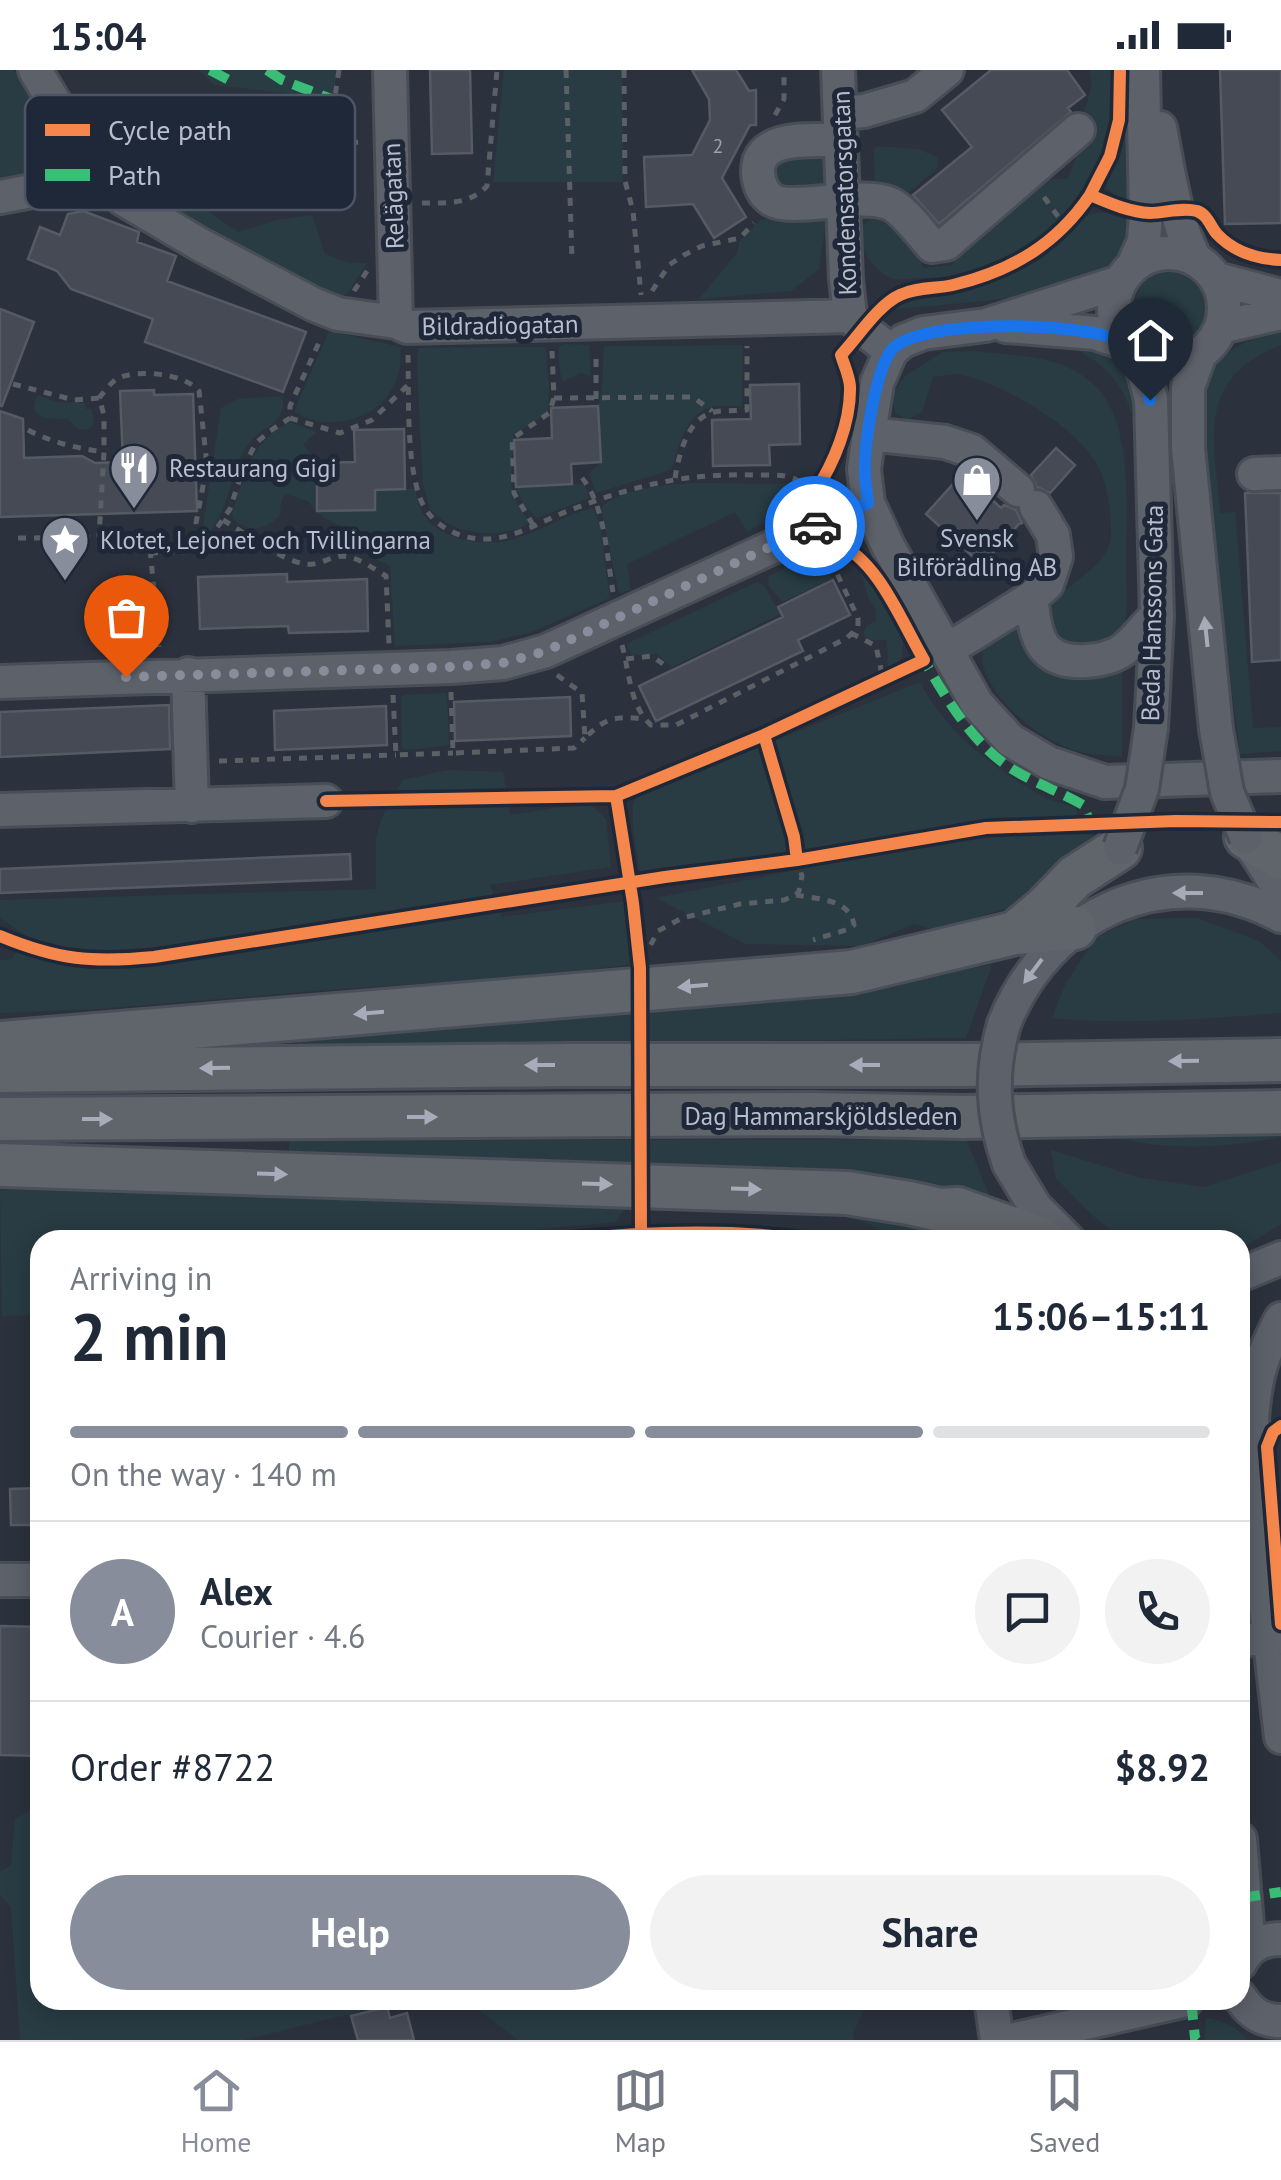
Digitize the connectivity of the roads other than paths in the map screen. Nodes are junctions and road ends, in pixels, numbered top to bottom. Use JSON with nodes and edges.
{"nodes":[{"id":1,"x":34,"y":70,"type":"edge"},
{"id":2,"x":390,"y":70,"type":"edge"},
{"id":3,"x":838,"y":70,"type":"edge"},
{"id":4,"x":946,"y":70,"type":"edge"},
{"id":5,"x":1146,"y":70,"type":"edge"},
{"id":6,"x":49,"y":95,"type":"edge"},
{"id":7,"x":840,"y":126,"type":"junction"},
{"id":8,"x":1078,"y":130,"type":"dead end"},
{"id":9,"x":25,"y":192,"type":"edge"},
{"id":10,"x":0,"y":197,"type":"edge"},
{"id":11,"x":843,"y":199,"type":"junction"},
{"id":12,"x":143,"y":210,"type":"edge"},
{"id":13,"x":1206,"y":269,"type":"junction"},
{"id":14,"x":1126,"y":274,"type":"junction"},
{"id":15,"x":1281,"y":296,"type":"edge"},
{"id":16,"x":1281,"y":313,"type":"edge"},
{"id":17,"x":850,"y":316,"type":"junction"},
{"id":18,"x":401,"y":325,"type":"junction"},
{"id":19,"x":986,"y":325,"type":"junction"},
{"id":20,"x":1222,"y":327,"type":"junction"},
{"id":21,"x":1132,"y":348,"type":"junction"},
{"id":22,"x":891,"y":351,"type":"junction"},
{"id":23,"x":1200,"y":354,"type":"junction"},
{"id":24,"x":869,"y":434,"type":"junction"},
{"id":25,"x":868,"y":503,"type":"junction"},
{"id":26,"x":1032,"y":598,"type":"junction"},
{"id":27,"x":1157,"y":616,"type":"junction"},
{"id":28,"x":947,"y":650,"type":"junction"},
{"id":29,"x":175,"y":675,"type":"junction"},
{"id":30,"x":0,"y":682,"type":"edge"},
{"id":31,"x":1281,"y":776,"type":"edge"},
{"id":32,"x":326,"y":801,"type":"dead end"},
{"id":33,"x":192,"y":806,"type":"junction"},
{"id":34,"x":0,"y":810,"type":"edge"},
{"id":35,"x":1263,"y":847,"type":"edge"},
{"id":36,"x":1120,"y":848,"type":"junction"},
{"id":37,"x":1281,"y":899,"type":"edge"},
{"id":38,"x":1281,"y":916,"type":"edge"},
{"id":39,"x":1081,"y":924,"type":"junction"},
{"id":40,"x":1015,"y":933,"type":"junction"},
{"id":41,"x":0,"y":1043,"type":"edge"},
{"id":42,"x":1281,"y":1060,"type":"edge"},
{"id":43,"x":0,"y":1071,"type":"edge"},
{"id":44,"x":1281,"y":1112,"type":"edge"},
{"id":45,"x":0,"y":1119,"type":"edge"},
{"id":46,"x":0,"y":1165,"type":"edge"},
{"id":47,"x":940,"y":1210,"type":"junction"},
{"id":48,"x":971,"y":1230,"type":"edge"},
{"id":49,"x":1016,"y":1230,"type":"edge"},
{"id":50,"x":1058,"y":1230,"type":"edge"},
{"id":51,"x":1281,"y":1258,"type":"edge"},
{"id":52,"x":1250,"y":1271,"type":"edge"},
{"id":53,"x":1281,"y":1319,"type":"edge"},
{"id":54,"x":0,"y":1580,"type":"edge"},
{"id":55,"x":30,"y":1580,"type":"edge"},
{"id":56,"x":1261,"y":1581,"type":"edge"},
{"id":57,"x":1264,"y":1638,"type":"edge"},
{"id":58,"x":1281,"y":1738,"type":"edge"},
{"id":59,"x":1281,"y":1939,"type":"edge"},
{"id":60,"x":1250,"y":1951,"type":"edge"},
{"id":61,"x":1250,"y":2009,"type":"edge"},
{"id":62,"x":993,"y":2010,"type":"edge"},
{"id":63,"x":1143,"y":2010,"type":"edge"},
{"id":64,"x":1281,"y":2021,"type":"edge"},
{"id":65,"x":998,"y":2040,"type":"edge"},
{"id":66,"x":1011,"y":2040,"type":"edge"}],
"edges":[{"from":1,"to":6,"type":"street","name":"Bildradiogatan"},
{"from":2,"to":18,"type":"street","name":"Relägatan"},
{"from":3,"to":7,"type":"street","name":"Kondensatorsgatan"},
{"from":4,"to":7,"type":"street"},
{"from":5,"to":13,"type":"street","name":"Beda Hanssons Gata"},
{"from":5,"to":14,"type":"street","name":"Beda Hanssons Gata"},
{"from":7,"to":11,"type":"street","name":"Kondensatorsgatan"},
{"from":7,"to":11,"type":"street"},
{"from":8,"to":11,"type":"street"},
{"from":9,"to":10,"type":"street"},
{"from":11,"to":17,"type":"street","name":"Kondensatorsgatan"},
{"from":12,"to":18,"type":"street","name":"Bildradiogatan"},
{"from":13,"to":14,"type":"street"},
{"from":13,"to":15,"type":"street"},
{"from":13,"to":20,"type":"street","name":"Beda Hanssons Gata"},
{"from":14,"to":19,"type":"street"},
{"from":14,"to":21,"type":"street","name":"Beda Hanssons Gata"},
{"from":16,"to":20,"type":"street"},
{"from":17,"to":18,"type":"street","name":"Bildradiogatan"},
{"from":17,"to":22,"type":"street"},
{"from":19,"to":21,"type":"street"},
{"from":19,"to":22,"type":"street"},
{"from":20,"to":23,"type":"street","name":"Beda Hanssons Gata"},
{"from":21,"to":23,"type":"street"},
{"from":21,"to":27,"type":"street","name":"Beda Hanssons Gata"},
{"from":22,"to":24,"type":"street"},
{"from":35,"to":23,"type":"street","name":"Beda Hanssons Gata","one_way":true,"bridge":true},
{"from":24,"to":25,"type":"street"},
{"from":24,"to":26,"type":"street"},
{"from":25,"to":28,"type":"street"},
{"from":25,"to":29,"type":"street"},
{"from":26,"to":27,"type":"street"},
{"from":26,"to":28,"type":"street"},
{"from":27,"to":36,"type":"street","name":"Beda Hanssons Gata","bridge":true},
{"from":28,"to":31,"type":"street"},
{"from":29,"to":30,"type":"street"},
{"from":29,"to":33,"type":"street"},
{"from":32,"to":33,"type":"street"},
{"from":33,"to":34,"type":"street"},
{"from":35,"to":37,"type":"street","name":"Beda Hanssons Gata"},
{"from":36,"to":39,"type":"street","name":"Beda Hanssons Gata"},
{"from":36,"to":40,"type":"main road"},
{"from":38,"to":39,"type":"street","one_way":true},
{"from":39,"to":40,"type":"main road"},
{"from":39,"to":50,"type":"street","one_way":true,"bridge":true},
{"from":40,"to":41,"type":"main road","one_way":true},
{"from":42,"to":43,"type":"main road","name":"Dag Hammarskjöldsleden","one_way":true},
{"from":45,"to":44,"type":"main road","name":"Dag Hammarskjöldsleden","one_way":true},
{"from":46,"to":47,"type":"main road","one_way":true},
{"from":47,"to":48,"type":"main road"},
{"from":47,"to":49,"type":"main road"},
{"from":51,"to":52,"type":"street"},
{"from":53,"to":56,"type":"street"},
{"from":54,"to":55,"type":"street"},
{"from":56,"to":57,"type":"street"},
{"from":57,"to":58,"type":"street"},
{"from":59,"to":60,"type":"street"},
{"from":61,"to":64,"type":"street"},
{"from":62,"to":65,"type":"street"},
{"from":63,"to":66,"type":"street"}]}
